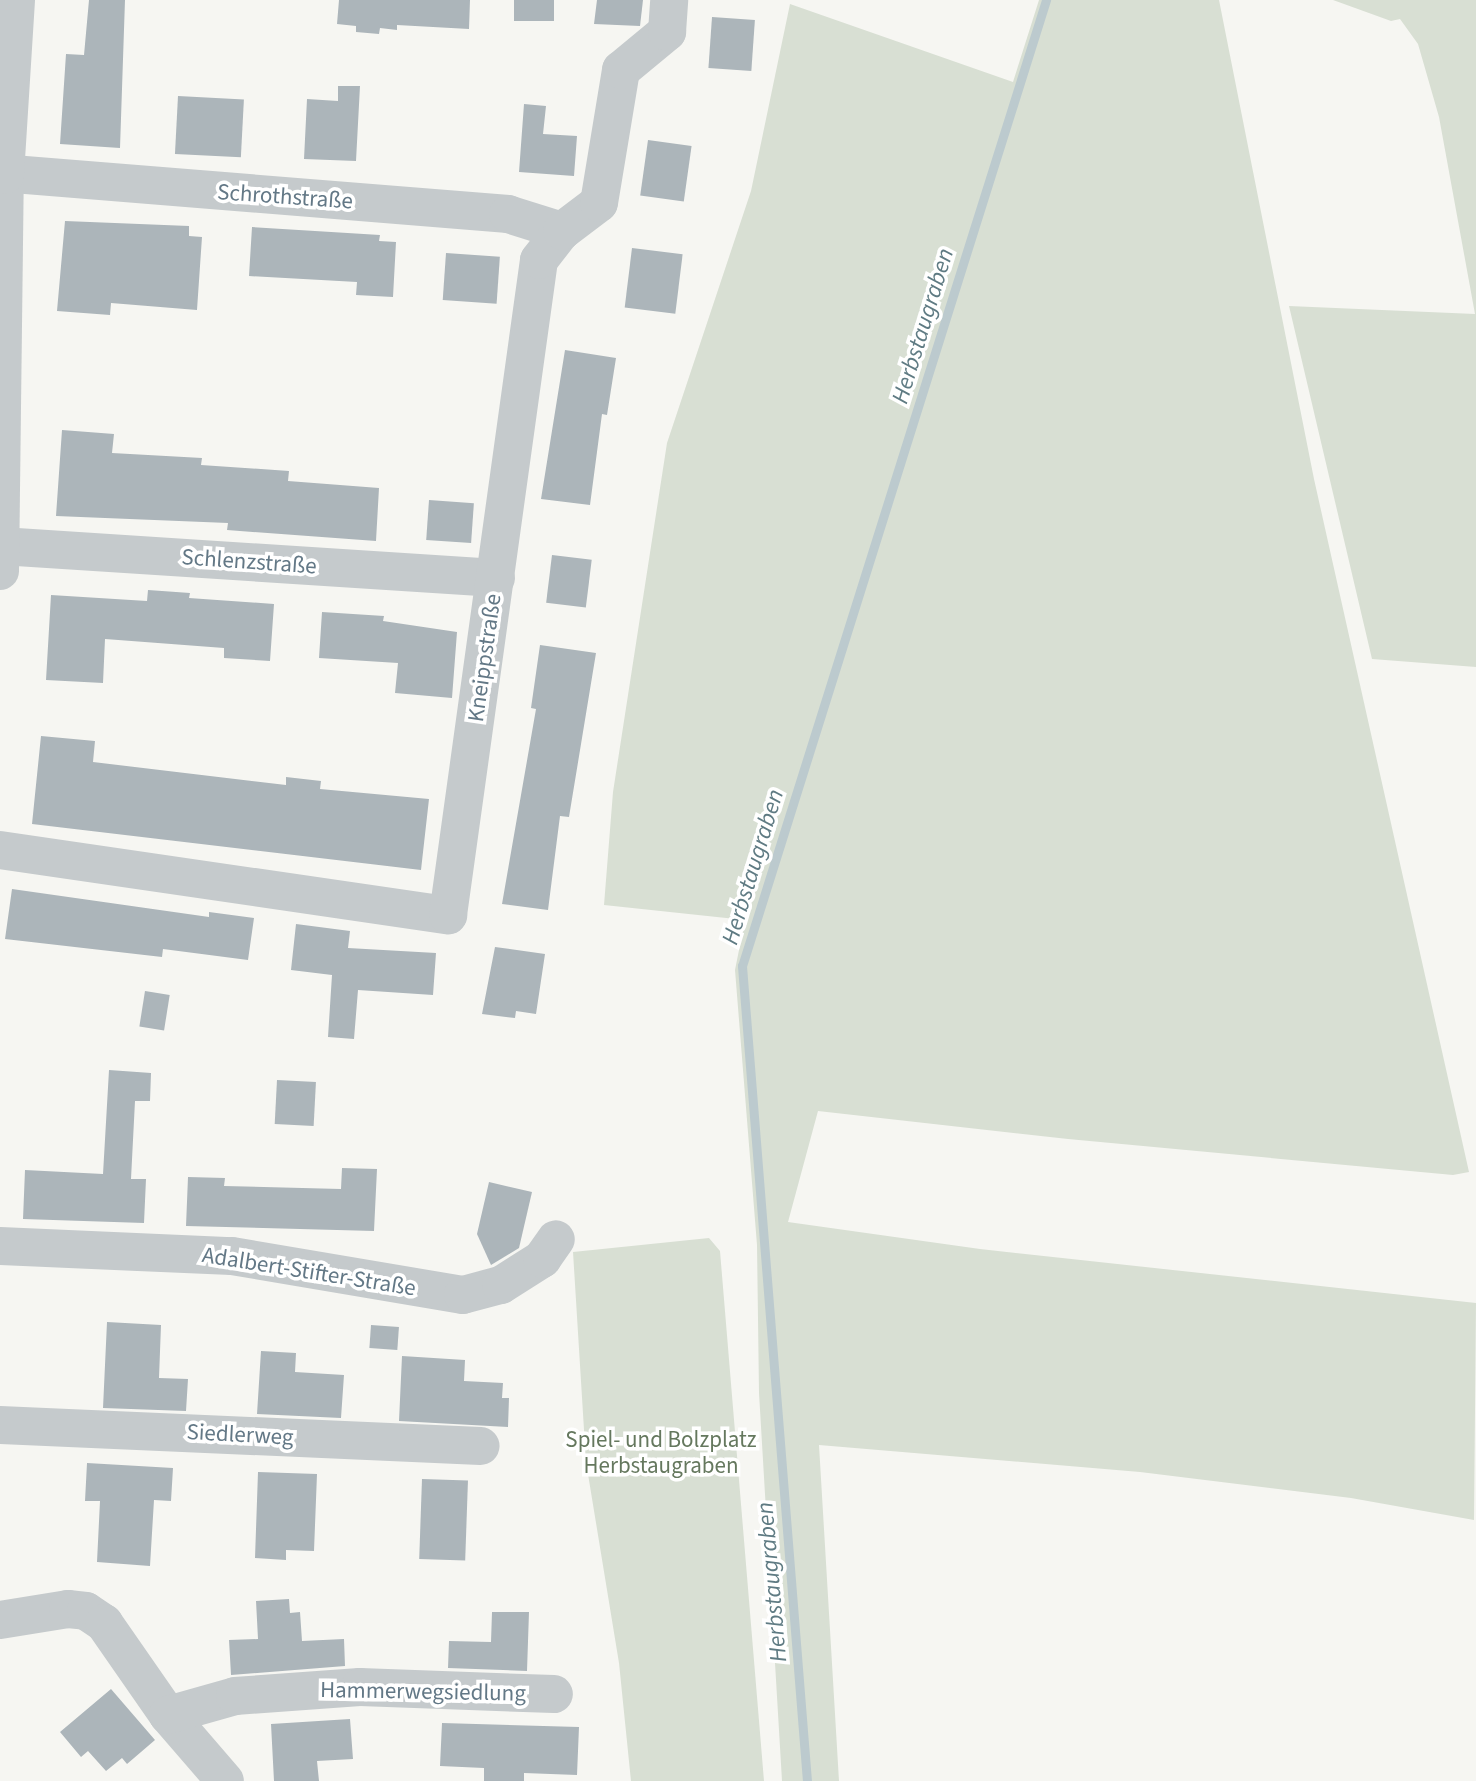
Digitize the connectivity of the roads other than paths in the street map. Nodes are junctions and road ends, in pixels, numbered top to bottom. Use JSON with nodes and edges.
{"nodes":[{"id":1,"x":16,"y":0,"type":"edge"},
{"id":2,"x":669,"y":0,"type":"edge"},
{"id":3,"x":2,"y":174,"type":"edge"},
{"id":4,"x":562,"y":231,"type":"junction"},
{"id":5,"x":1,"y":456,"type":"edge"},
{"id":6,"x":1,"y":545,"type":"edge"},
{"id":7,"x":0,"y":572,"type":"edge"},
{"id":8,"x":496,"y":578,"type":"junction"},
{"id":9,"x":0,"y":850,"type":"edge"},
{"id":10,"x":556,"y":1239,"type":"dead end"},
{"id":11,"x":0,"y":1246,"type":"edge"},
{"id":12,"x":0,"y":1424,"type":"edge"},
{"id":13,"x":481,"y":1446,"type":"dead end"},
{"id":14,"x":0,"y":1620,"type":"edge"},
{"id":15,"x":554,"y":1694,"type":"dead end"},
{"id":16,"x":168,"y":1715,"type":"junction"},
{"id":17,"x":225,"y":1781,"type":"edge"}],
"edges":[{"from":1,"to":3,"type":"street"},
{"from":2,"to":4,"type":"street","name":"Kneippstraße"},
{"from":3,"to":4,"type":"street","name":"Schrothstraße"},
{"from":3,"to":5,"type":"street"},
{"from":4,"to":8,"type":"street","name":"Kneippstraße"},
{"from":5,"to":6,"type":"street"},
{"from":6,"to":7,"type":"street"},
{"from":6,"to":8,"type":"street","name":"Schlenzstraße"},
{"from":8,"to":9,"type":"street","name":"Kneippstraße"},
{"from":10,"to":11,"type":"street","name":"Adalbert-Stifter-Straße"},
{"from":12,"to":13,"type":"street","name":"Siedlerweg"},
{"from":14,"to":16,"type":"street"},
{"from":15,"to":16,"type":"street","name":"Hammerwegsiedlung"},
{"from":16,"to":17,"type":"street"}]}
